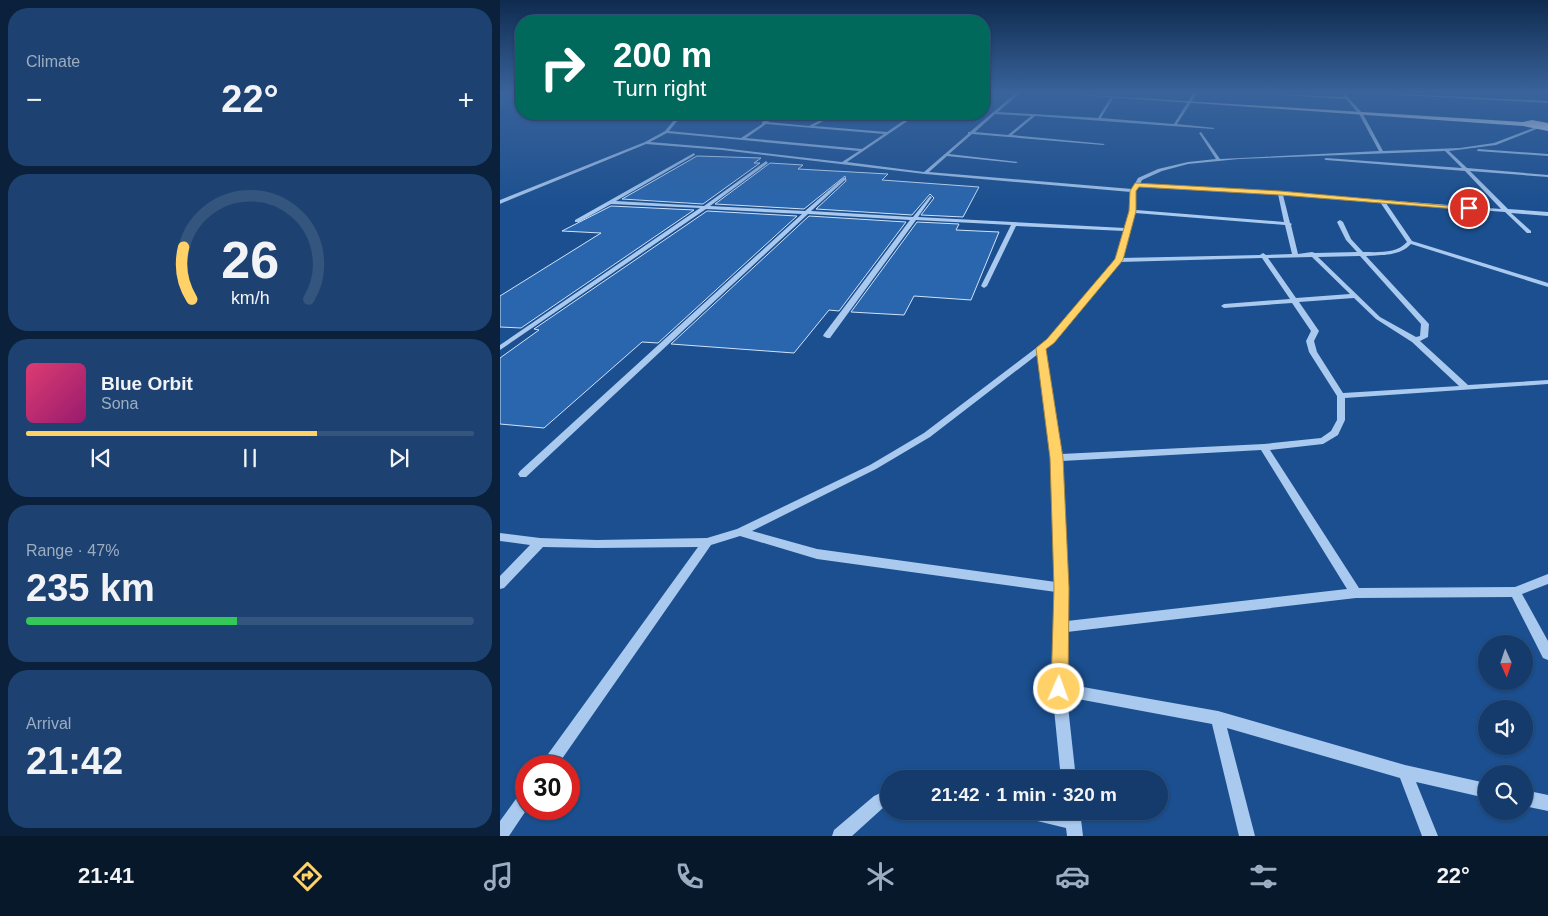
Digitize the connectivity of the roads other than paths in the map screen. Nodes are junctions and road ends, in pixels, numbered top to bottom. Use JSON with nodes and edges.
{"nodes":[{"id":1,"x":753,"y":131,"type":"edge"},
{"id":2,"x":865,"y":131,"type":"edge"},
{"id":3,"x":890,"y":131,"type":"edge"},
{"id":4,"x":972,"y":131,"type":"edge"},
{"id":5,"x":1015,"y":131,"type":"edge"},
{"id":6,"x":1370,"y":131,"type":"edge"},
{"id":7,"x":1531,"y":131,"type":"edge"},
{"id":8,"x":666,"y":132,"type":"joint"},
{"id":9,"x":887,"y":133,"type":"junction"},
{"id":10,"x":970,"y":133,"type":"junction"},
{"id":11,"x":1201,"y":133,"type":"dead end"},
{"id":12,"x":1009,"y":136,"type":"junction"},
{"id":13,"x":742,"y":139,"type":"junction"},
{"id":14,"x":646,"y":143,"type":"junction"},
{"id":15,"x":1103,"y":144,"type":"dead end"},
{"id":16,"x":722,"y":149,"type":"junction"},
{"id":17,"x":1460,"y":149,"type":"junction"},
{"id":18,"x":863,"y":150,"type":"junction"},
{"id":19,"x":1446,"y":150,"type":"junction"},
{"id":20,"x":1382,"y":152,"type":"junction"},
{"id":21,"x":694,"y":154,"type":"dead end"},
{"id":22,"x":944,"y":155,"type":"junction"},
{"id":23,"x":1282,"y":155,"type":"junction"},
{"id":24,"x":1548,"y":155,"type":"edge"},
{"id":25,"x":1218,"y":159,"type":"junction"},
{"id":26,"x":766,"y":162,"type":"dead end"},
{"id":27,"x":1016,"y":162,"type":"dead end"},
{"id":28,"x":842,"y":164,"type":"junction"},
{"id":29,"x":1468,"y":170,"type":"junction"},
{"id":30,"x":925,"y":173,"type":"junction"},
{"id":31,"x":1548,"y":176,"type":"edge"},
{"id":32,"x":843,"y":179,"type":"dead end"},
{"id":33,"x":1135,"y":188,"type":"junction"},
{"id":34,"x":1280,"y":193,"type":"junction"},
{"id":35,"x":930,"y":197,"type":"dead end"},
{"id":36,"x":1382,"y":201,"type":"junction"},
{"id":37,"x":500,"y":202,"type":"edge"},
{"id":38,"x":610,"y":202,"type":"junction"},
{"id":39,"x":704,"y":208,"type":"junction"},
{"id":40,"x":1504,"y":210,"type":"junction"},
{"id":41,"x":1132,"y":211,"type":"junction"},
{"id":42,"x":805,"y":213,"type":"junction"},
{"id":43,"x":1548,"y":214,"type":"edge"},
{"id":44,"x":915,"y":218,"type":"junction"},
{"id":45,"x":577,"y":221,"type":"dead end"},
{"id":46,"x":1340,"y":222,"type":"dead end"},
{"id":47,"x":1014,"y":224,"type":"junction"},
{"id":48,"x":1289,"y":224,"type":"junction"},
{"id":49,"x":1128,"y":230,"type":"junction"},
{"id":50,"x":1528,"y":232,"type":"dead end"},
{"id":51,"x":1410,"y":242,"type":"junction"},
{"id":52,"x":1295,"y":254,"type":"junction"},
{"id":53,"x":1312,"y":254,"type":"junction"},
{"id":54,"x":1360,"y":254,"type":"junction"},
{"id":55,"x":1263,"y":255,"type":"junction"},
{"id":56,"x":1119,"y":260,"type":"junction"},
{"id":57,"x":984,"y":286,"type":"dead end"},
{"id":58,"x":1548,"y":286,"type":"edge"},
{"id":59,"x":1354,"y":296,"type":"junction"},
{"id":60,"x":1296,"y":300,"type":"junction"},
{"id":61,"x":1224,"y":306,"type":"dead end"},
{"id":62,"x":827,"y":336,"type":"dead end"},
{"id":63,"x":1415,"y":340,"type":"junction"},
{"id":64,"x":500,"y":348,"type":"edge"},
{"id":65,"x":1041,"y":348,"type":"junction"},
{"id":66,"x":1548,"y":382,"type":"edge"},
{"id":67,"x":1466,"y":388,"type":"junction"},
{"id":68,"x":1341,"y":396,"type":"junction"},
{"id":69,"x":1264,"y":447,"type":"junction"},
{"id":70,"x":1057,"y":458,"type":"junction"},
{"id":71,"x":523,"y":474,"type":"dead end"},
{"id":72,"x":740,"y":532,"type":"junction"},
{"id":73,"x":500,"y":537,"type":"edge"},
{"id":74,"x":540,"y":542,"type":"junction"},
{"id":75,"x":706,"y":542,"type":"junction"},
{"id":76,"x":1548,"y":579,"type":"edge"},
{"id":77,"x":500,"y":584,"type":"edge"},
{"id":78,"x":1062,"y":588,"type":"junction"},
{"id":79,"x":1515,"y":592,"type":"junction"},
{"id":80,"x":1356,"y":593,"type":"junction"},
{"id":81,"x":1061,"y":627,"type":"junction"},
{"id":82,"x":1548,"y":654,"type":"edge"},
{"id":83,"x":1059,"y":689,"type":"junction"},
{"id":84,"x":1218,"y":718,"type":"junction"},
{"id":85,"x":556,"y":755,"type":"edge"},
{"id":86,"x":1068,"y":770,"type":"edge"},
{"id":87,"x":1405,"y":772,"type":"junction"},
{"id":88,"x":1478,"y":788,"type":"edge"},
{"id":89,"x":880,"y":800,"type":"edge"},
{"id":90,"x":1533,"y":800,"type":"edge"},
{"id":91,"x":1547,"y":804,"type":"edge"},
{"id":92,"x":515,"y":813,"type":"edge"},
{"id":93,"x":500,"y":835,"type":"edge"},
{"id":94,"x":840,"y":836,"type":"edge"},
{"id":95,"x":1247,"y":836,"type":"edge"},
{"id":96,"x":1430,"y":836,"type":"edge"}],
"edges":[{"from":1,"to":13,"type":"street"},
{"from":2,"to":9,"type":"street"},
{"from":3,"to":9,"type":"street"},
{"from":4,"to":10,"type":"street"},
{"from":5,"to":12,"type":"street"},
{"from":6,"to":20,"type":"street"},
{"from":7,"to":17,"type":"street"},
{"from":8,"to":13,"type":"street"},
{"from":8,"to":14,"type":"street"},
{"from":9,"to":18,"type":"street"},
{"from":10,"to":12,"type":"street"},
{"from":10,"to":22,"type":"street"},
{"from":11,"to":25,"type":"street"},
{"from":12,"to":15,"type":"street"},
{"from":13,"to":16,"type":"street"},
{"from":13,"to":18,"type":"street"},
{"from":14,"to":16,"type":"street"},
{"from":14,"to":37,"type":"street"},
{"from":16,"to":28,"type":"street"},
{"from":17,"to":19,"type":"street"},
{"from":17,"to":24,"type":"street"},
{"from":18,"to":28,"type":"street"},
{"from":19,"to":20,"type":"street"},
{"from":19,"to":29,"type":"street"},
{"from":20,"to":23,"type":"street"},
{"from":21,"to":38,"type":"street"},
{"from":22,"to":27,"type":"street"},
{"from":22,"to":30,"type":"street"},
{"from":23,"to":25,"type":"street"},
{"from":23,"to":29,"type":"street"},
{"from":25,"to":33,"type":"street"},
{"from":26,"to":39,"type":"street"},
{"from":28,"to":30,"type":"street"},
{"from":29,"to":31,"type":"street"},
{"from":29,"to":40,"type":"street"},
{"from":30,"to":33,"type":"street"},
{"from":32,"to":42,"type":"street"},
{"from":33,"to":34,"type":"street"},
{"from":33,"to":41,"type":"street"},
{"from":34,"to":36,"type":"street"},
{"from":34,"to":48,"type":"street"},
{"from":35,"to":44,"type":"street"},
{"from":36,"to":40,"type":"street"},
{"from":36,"to":51,"type":"street"},
{"from":38,"to":39,"type":"street"},
{"from":38,"to":45,"type":"street"},
{"from":39,"to":42,"type":"street"},
{"from":39,"to":64,"type":"street"},
{"from":40,"to":43,"type":"street"},
{"from":40,"to":50,"type":"street"},
{"from":41,"to":48,"type":"street"},
{"from":41,"to":49,"type":"street"},
{"from":42,"to":44,"type":"street"},
{"from":42,"to":71,"type":"street"},
{"from":44,"to":47,"type":"street"},
{"from":44,"to":62,"type":"street"},
{"from":46,"to":54,"type":"street"},
{"from":47,"to":49,"type":"street"},
{"from":47,"to":57,"type":"street"},
{"from":48,"to":52,"type":"street"},
{"from":49,"to":56,"type":"street"},
{"from":51,"to":54,"type":"street"},
{"from":51,"to":58,"type":"street"},
{"from":52,"to":53,"type":"street"},
{"from":52,"to":55,"type":"street"},
{"from":53,"to":54,"type":"street"},
{"from":53,"to":59,"type":"street"},
{"from":54,"to":63,"type":"street"},
{"from":55,"to":56,"type":"street"},
{"from":55,"to":60,"type":"street"},
{"from":56,"to":65,"type":"street"},
{"from":59,"to":60,"type":"street"},
{"from":59,"to":63,"type":"street"},
{"from":60,"to":61,"type":"street"},
{"from":60,"to":68,"type":"street"},
{"from":63,"to":67,"type":"street"},
{"from":65,"to":70,"type":"street"},
{"from":65,"to":72,"type":"street"},
{"from":66,"to":67,"type":"street"},
{"from":67,"to":68,"type":"street"},
{"from":68,"to":69,"type":"street"},
{"from":69,"to":70,"type":"street"},
{"from":69,"to":80,"type":"street"},
{"from":70,"to":78,"type":"street"},
{"from":72,"to":75,"type":"street"},
{"from":72,"to":78,"type":"street"},
{"from":73,"to":74,"type":"street"},
{"from":74,"to":75,"type":"street"},
{"from":74,"to":77,"type":"street"},
{"from":75,"to":85,"type":"street"},
{"from":76,"to":79,"type":"street"},
{"from":78,"to":81,"type":"street"},
{"from":79,"to":80,"type":"street"},
{"from":79,"to":82,"type":"street"},
{"from":80,"to":81,"type":"street"},
{"from":81,"to":83,"type":"street"},
{"from":83,"to":84,"type":"street"},
{"from":83,"to":86,"type":"street"},
{"from":84,"to":87,"type":"street"},
{"from":84,"to":95,"type":"street"},
{"from":87,"to":88,"type":"street"},
{"from":87,"to":96,"type":"street"},
{"from":89,"to":94,"type":"street"},
{"from":90,"to":91,"type":"street"},
{"from":92,"to":93,"type":"street"}]}
